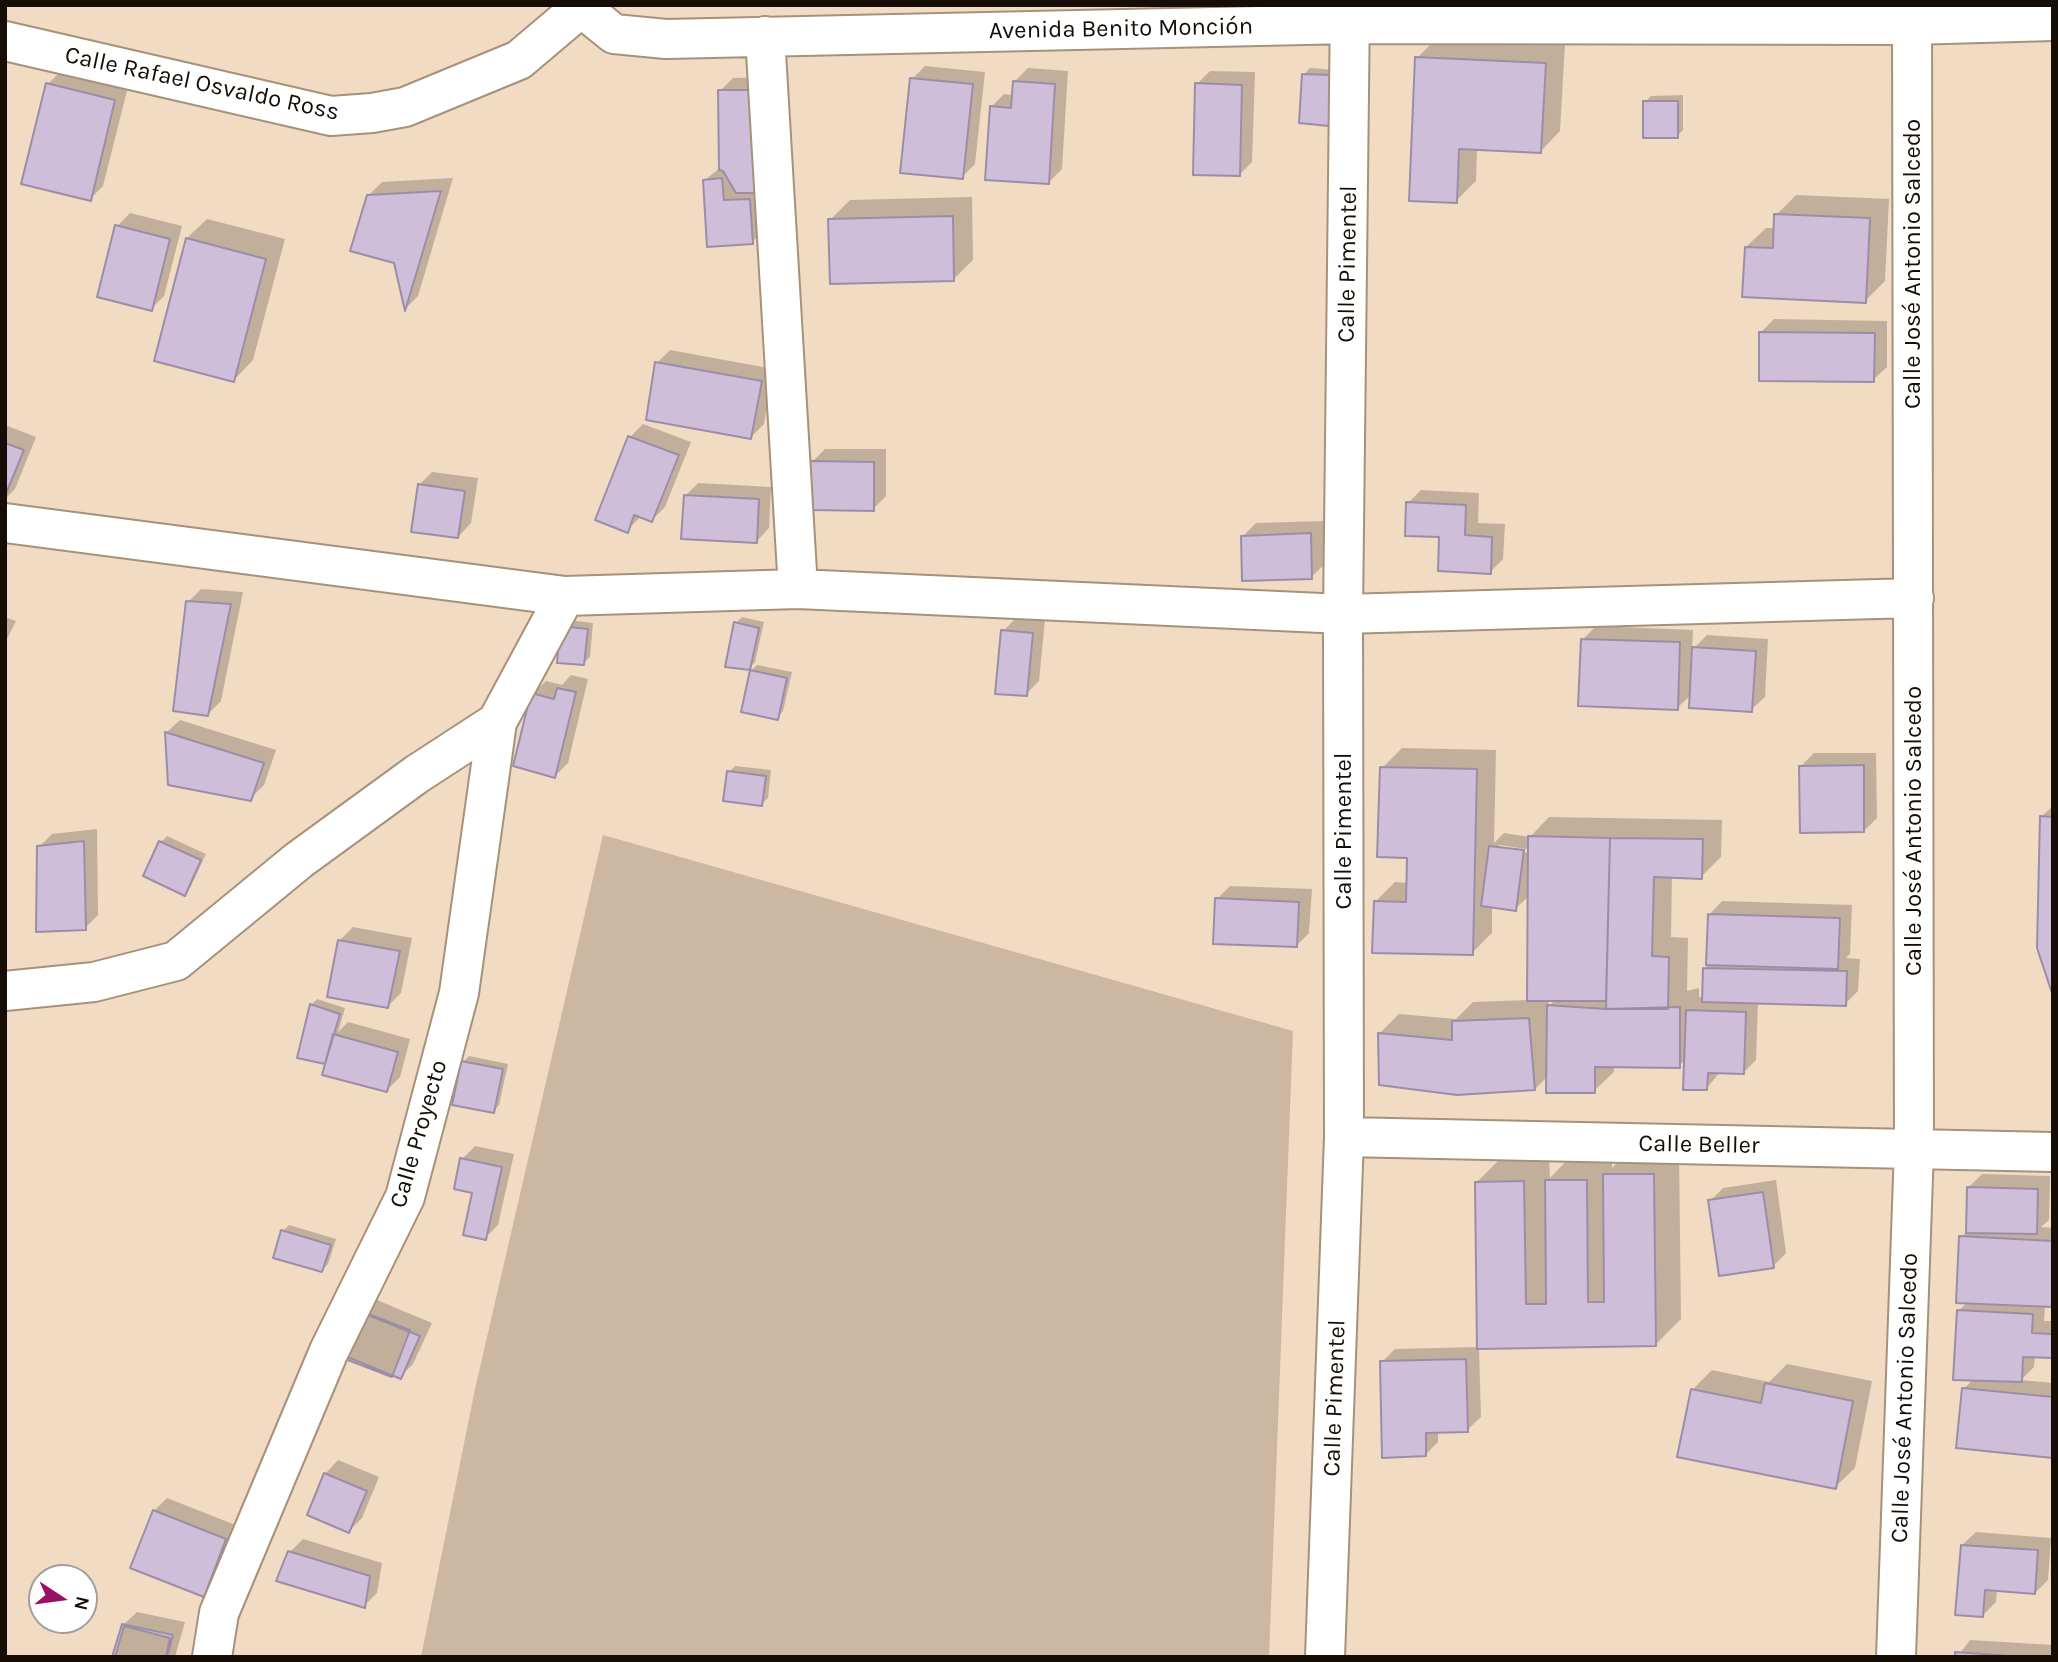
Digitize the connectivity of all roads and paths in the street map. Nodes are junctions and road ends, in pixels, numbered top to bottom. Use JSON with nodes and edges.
{"nodes":[{"id":1,"x":581,"y":6,"type":"edge"},
{"id":2,"x":1350,"y":15,"type":"edge"},
{"id":3,"x":1911,"y":15,"type":"edge"},
{"id":4,"x":2053,"y":21,"type":"edge"},
{"id":5,"x":765,"y":36,"type":"junction"},
{"id":6,"x":5,"y":41,"type":"edge"},
{"id":7,"x":5,"y":523,"type":"edge"},
{"id":8,"x":799,"y":589,"type":"junction"},
{"id":9,"x":565,"y":596,"type":"junction"},
{"id":10,"x":1914,"y":598,"type":"junction"},
{"id":11,"x":1343,"y":614,"type":"junction"},
{"id":12,"x":497,"y":722,"type":"junction"},
{"id":13,"x":5,"y":991,"type":"edge"},
{"id":14,"x":1344,"y":1137,"type":"junction"},
{"id":15,"x":1914,"y":1149,"type":"junction"},
{"id":16,"x":2053,"y":1152,"type":"edge"},
{"id":17,"x":212,"y":1657,"type":"edge"},
{"id":18,"x":1325,"y":1657,"type":"edge"},
{"id":19,"x":1896,"y":1657,"type":"edge"}],
"edges":[{"from":1,"to":5,"type":"street","name":"Avenida Benito Monción"},
{"from":1,"to":6,"type":"street","name":"Calle Rafael Osvaldo Ross"},
{"from":2,"to":3,"type":"street","name":"Avenida Benito Monción"},
{"from":2,"to":5,"type":"street","name":"Avenida Benito Monción"},
{"from":2,"to":11,"type":"street","name":"Calle Pimentel"},
{"from":3,"to":4,"type":"street","name":"Avenida Benito Monción"},
{"from":3,"to":10,"type":"street","name":"Calle José Antonio Salcedo"},
{"from":5,"to":8,"type":"street"},
{"from":7,"to":9,"type":"street"},
{"from":8,"to":9,"type":"street"},
{"from":8,"to":11,"type":"street"},
{"from":9,"to":12,"type":"street","name":"Calle Proyecto"},
{"from":10,"to":11,"type":"street"},
{"from":10,"to":15,"type":"street","name":"Calle José Antonio Salcedo"},
{"from":11,"to":14,"type":"street","name":"Calle Pimentel"},
{"from":12,"to":13,"type":"street"},
{"from":12,"to":17,"type":"street","name":"Calle Proyecto"},
{"from":14,"to":15,"type":"street","name":"Calle Beller"},
{"from":14,"to":18,"type":"street","name":"Calle Pimentel"},
{"from":15,"to":16,"type":"street","name":"Calle Beller"},
{"from":15,"to":19,"type":"street","name":"Calle José Antonio Salcedo"}]}
